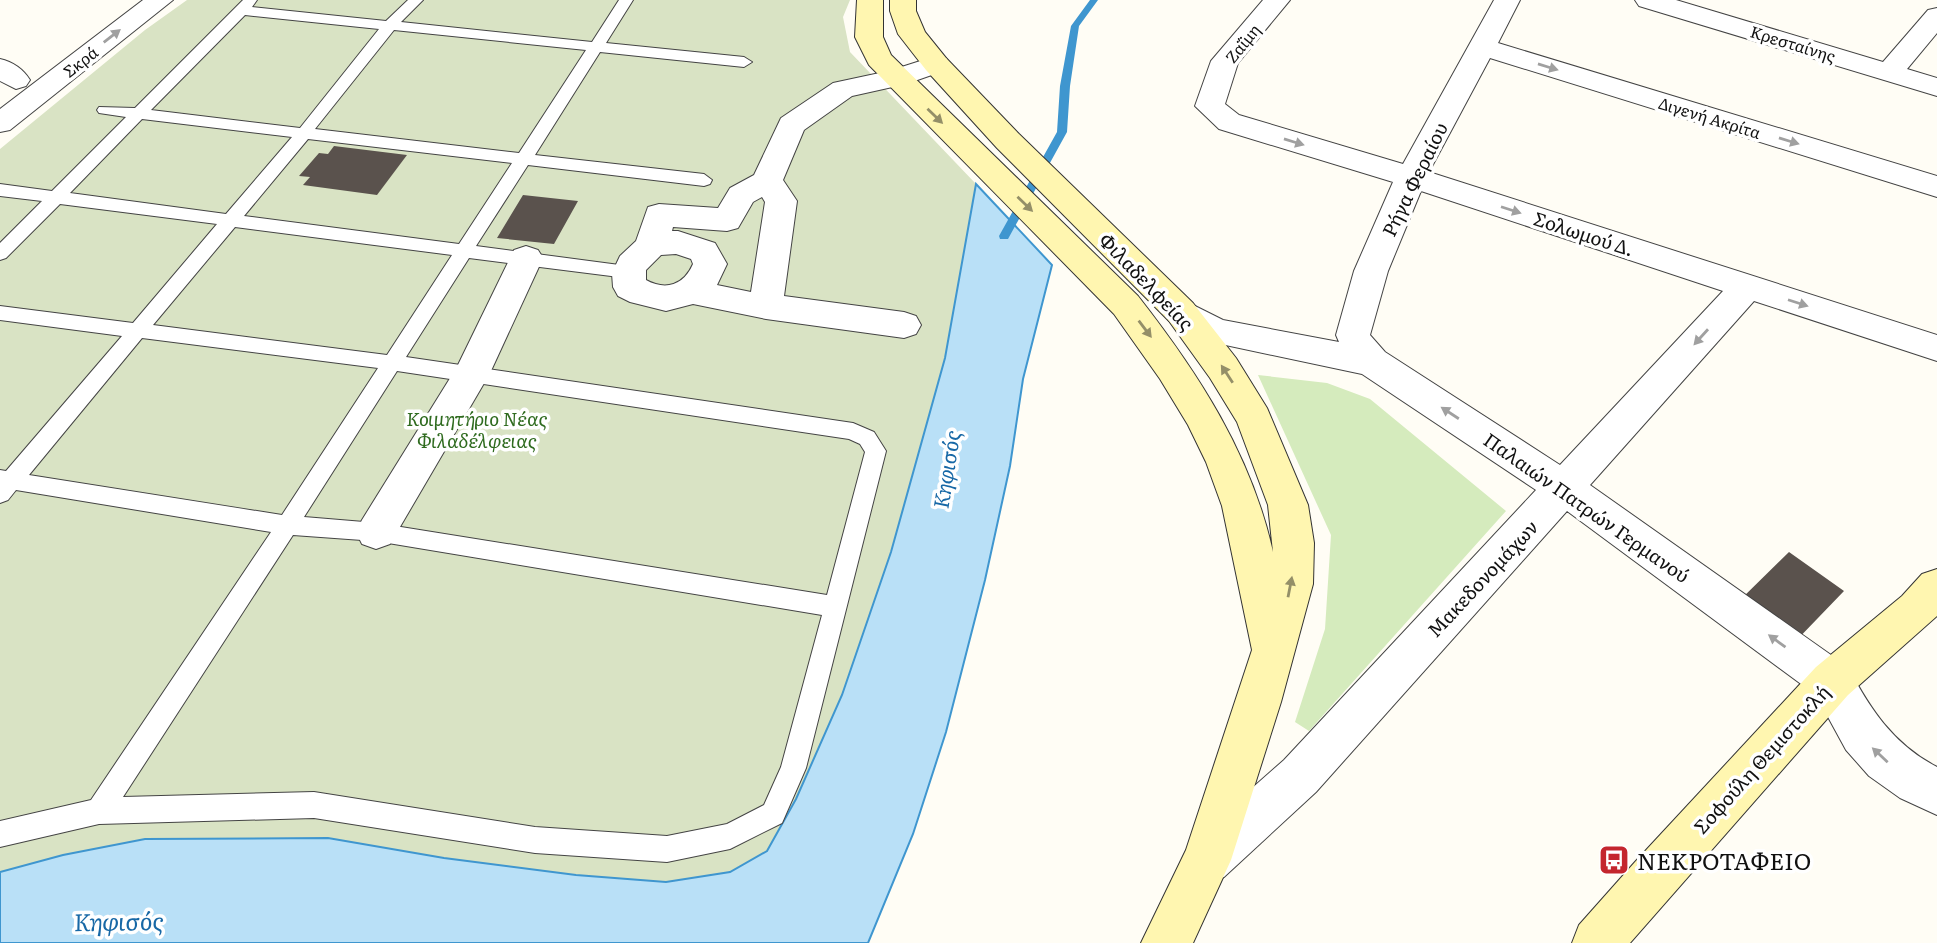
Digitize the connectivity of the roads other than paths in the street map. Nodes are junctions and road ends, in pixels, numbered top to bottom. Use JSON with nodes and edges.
{"nodes":[{"id":1,"x":124,"y":0,"type":"edge"},
{"id":2,"x":160,"y":0,"type":"edge"},
{"id":3,"x":416,"y":0,"type":"edge"},
{"id":4,"x":626,"y":0,"type":"edge"},
{"id":5,"x":870,"y":0,"type":"edge"},
{"id":6,"x":903,"y":0,"type":"edge"},
{"id":7,"x":1277,"y":0,"type":"edge"},
{"id":8,"x":1507,"y":0,"type":"edge"},
{"id":9,"x":1648,"y":0,"type":"edge"},
{"id":10,"x":246,"y":5,"type":"edge"},
{"id":11,"x":1937,"y":16,"type":"edge"},
{"id":12,"x":390,"y":25,"type":"junction"},
{"id":13,"x":596,"y":47,"type":"junction"},
{"id":14,"x":1483,"y":47,"type":"junction"},
{"id":15,"x":744,"y":62,"type":"dead end"},
{"id":16,"x":936,"y":64,"type":"junction"},
{"id":17,"x":1889,"y":73,"type":"junction"},
{"id":18,"x":896,"y":78,"type":"junction"},
{"id":19,"x":5,"y":80,"type":"edge"},
{"id":20,"x":1937,"y":87,"type":"edge"},
{"id":21,"x":105,"y":110,"type":"dead end"},
{"id":22,"x":138,"y":114,"type":"junction"},
{"id":23,"x":1229,"y":122,"type":"joint"},
{"id":24,"x":0,"y":123,"type":"edge"},
{"id":25,"x":304,"y":134,"type":"junction"},
{"id":26,"x":523,"y":159,"type":"junction"},
{"id":27,"x":1411,"y":177,"type":"junction"},
{"id":28,"x":704,"y":180,"type":"dead end"},
{"id":29,"x":767,"y":181,"type":"junction"},
{"id":30,"x":1937,"y":187,"type":"edge"},
{"id":31,"x":0,"y":190,"type":"edge"},
{"id":32,"x":56,"y":197,"type":"junction"},
{"id":33,"x":231,"y":218,"type":"junction"},
{"id":34,"x":651,"y":245,"type":"junction"},
{"id":35,"x":464,"y":250,"type":"junction"},
{"id":36,"x":0,"y":254,"type":"edge"},
{"id":37,"x":526,"y":258,"type":"junction"},
{"id":38,"x":1114,"y":269,"type":"junction"},
{"id":39,"x":627,"y":272,"type":"junction"},
{"id":40,"x":1747,"y":287,"type":"junction"},
{"id":41,"x":692,"y":292,"type":"junction"},
{"id":42,"x":766,"y":307,"type":"junction"},
{"id":43,"x":1181,"y":312,"type":"junction"},
{"id":44,"x":0,"y":313,"type":"edge"},
{"id":45,"x":904,"y":325,"type":"dead end"},
{"id":46,"x":136,"y":330,"type":"junction"},
{"id":47,"x":1937,"y":348,"type":"edge"},
{"id":48,"x":1372,"y":362,"type":"junction"},
{"id":49,"x":391,"y":364,"type":"junction"},
{"id":50,"x":472,"y":373,"type":"junction"},
{"id":51,"x":4,"y":485,"type":"edge"},
{"id":52,"x":1564,"y":488,"type":"junction"},
{"id":53,"x":287,"y":525,"type":"junction"},
{"id":54,"x":376,"y":532,"type":"junction"},
{"id":55,"x":1937,"y":587,"type":"edge"},
{"id":56,"x":837,"y":607,"type":"junction"},
{"id":57,"x":1272,"y":652,"type":"junction"},
{"id":58,"x":1832,"y":681,"type":"junction"},
{"id":59,"x":1937,"y":792,"type":"edge"},
{"id":60,"x":99,"y":811,"type":"junction"},
{"id":61,"x":0,"y":834,"type":"edge"},
{"id":62,"x":1207,"y":860,"type":"junction"},
{"id":63,"x":1166,"y":943,"type":"edge"},
{"id":64,"x":1597,"y":943,"type":"edge"}],
"edges":[{"from":1,"to":19,"type":"street","name":"Σκρά"},
{"from":24,"to":2,"type":"street","name":"Σκρά","one_way":true},
{"from":3,"to":12,"type":"lane"},
{"from":4,"to":13,"type":"lane"},
{"from":5,"to":18,"type":"main road","name":"Φιλαδελφείας"},
{"from":6,"to":16,"type":"main road","name":"Φιλαδελφείας"},
{"from":7,"to":23,"type":"street","name":"Ζαΐμη"},
{"from":8,"to":14,"type":"street","name":"Ρήγα Φεραίου"},
{"from":9,"to":17,"type":"street","name":"Κρεσταίνης"},
{"from":10,"to":12,"type":"lane"},
{"from":10,"to":22,"type":"lane"},
{"from":11,"to":17,"type":"street"},
{"from":12,"to":13,"type":"lane"},
{"from":12,"to":25,"type":"lane"},
{"from":13,"to":15,"type":"lane"},
{"from":13,"to":26,"type":"lane"},
{"from":14,"to":27,"type":"street","name":"Ρήγα Φεραίου"},
{"from":14,"to":30,"type":"street","name":"Διγενή Ακρίτα","one_way":true},
{"from":16,"to":18,"type":"street"},
{"from":16,"to":38,"type":"main road","name":"Φιλαδελφείας"},
{"from":17,"to":20,"type":"street","name":"Κρεσταίνης"},
{"from":18,"to":29,"type":"street"},
{"from":18,"to":38,"type":"main road","name":"Φιλαδελφείας","one_way":true},
{"from":21,"to":22,"type":"lane"},
{"from":22,"to":25,"type":"lane"},
{"from":22,"to":32,"type":"lane"},
{"from":23,"to":27,"type":"street","name":"Σολωμού Δ.","one_way":true},
{"from":25,"to":26,"type":"lane"},
{"from":25,"to":33,"type":"lane"},
{"from":26,"to":28,"type":"lane"},
{"from":26,"to":35,"type":"lane"},
{"from":27,"to":40,"type":"street","name":"Σολωμού Δ.","one_way":true},
{"from":27,"to":48,"type":"street","name":"Ρήγα Φεραίου"},
{"from":29,"to":34,"type":"street"},
{"from":29,"to":42,"type":"street"},
{"from":31,"to":32,"type":"lane"},
{"from":32,"to":33,"type":"lane"},
{"from":32,"to":36,"type":"lane"},
{"from":33,"to":35,"type":"lane"},
{"from":33,"to":46,"type":"lane"},
{"from":34,"to":39,"type":"street"},
{"from":34,"to":41,"type":"street"},
{"from":35,"to":37,"type":"lane"},
{"from":35,"to":49,"type":"lane"},
{"from":37,"to":39,"type":"lane"},
{"from":37,"to":50,"type":"street"},
{"from":38,"to":43,"type":"main road","name":"Φιλαδελφείας"},
{"from":38,"to":57,"type":"main road","name":"Φιλαδελφείας","one_way":true},
{"from":39,"to":41,"type":"street"},
{"from":40,"to":47,"type":"street","name":"Σολωμού Δ.","one_way":true},
{"from":40,"to":52,"type":"street","name":"Μακεδονομάχων","one_way":true},
{"from":41,"to":42,"type":"street"},
{"from":42,"to":45,"type":"street"},
{"from":43,"to":48,"type":"street","name":"Παλαιών Πατρών Γερμανού"},
{"from":57,"to":43,"type":"main road","name":"Φιλαδελφείας","one_way":true},
{"from":44,"to":46,"type":"lane"},
{"from":46,"to":49,"type":"lane"},
{"from":46,"to":51,"type":"lane"},
{"from":52,"to":48,"type":"street","name":"Παλαιών Πατρών Γερμανού","one_way":true},
{"from":49,"to":50,"type":"lane"},
{"from":49,"to":53,"type":"lane"},
{"from":50,"to":54,"type":"street"},
{"from":50,"to":56,"type":"lane"},
{"from":51,"to":53,"type":"lane"},
{"from":58,"to":52,"type":"street","name":"Παλαιών Πατρών Γερμανού","one_way":true},
{"from":52,"to":62,"type":"street","name":"Μακεδονομάχων"},
{"from":53,"to":54,"type":"lane"},
{"from":53,"to":60,"type":"lane"},
{"from":54,"to":56,"type":"lane"},
{"from":55,"to":58,"type":"main road","name":"Σοφούλη Θεμιστοκλή"},
{"from":56,"to":60,"type":"lane"},
{"from":57,"to":62,"type":"main road","name":"Φιλαδελφείας"},
{"from":59,"to":58,"type":"street","name":"Παλαιών Πατρών Γερμανού","one_way":true},
{"from":58,"to":64,"type":"main road","name":"Σοφούλη Θεμιστοκλή"},
{"from":60,"to":61,"type":"lane"},
{"from":62,"to":63,"type":"main road","name":"Φιλαδελφείας"}]}
